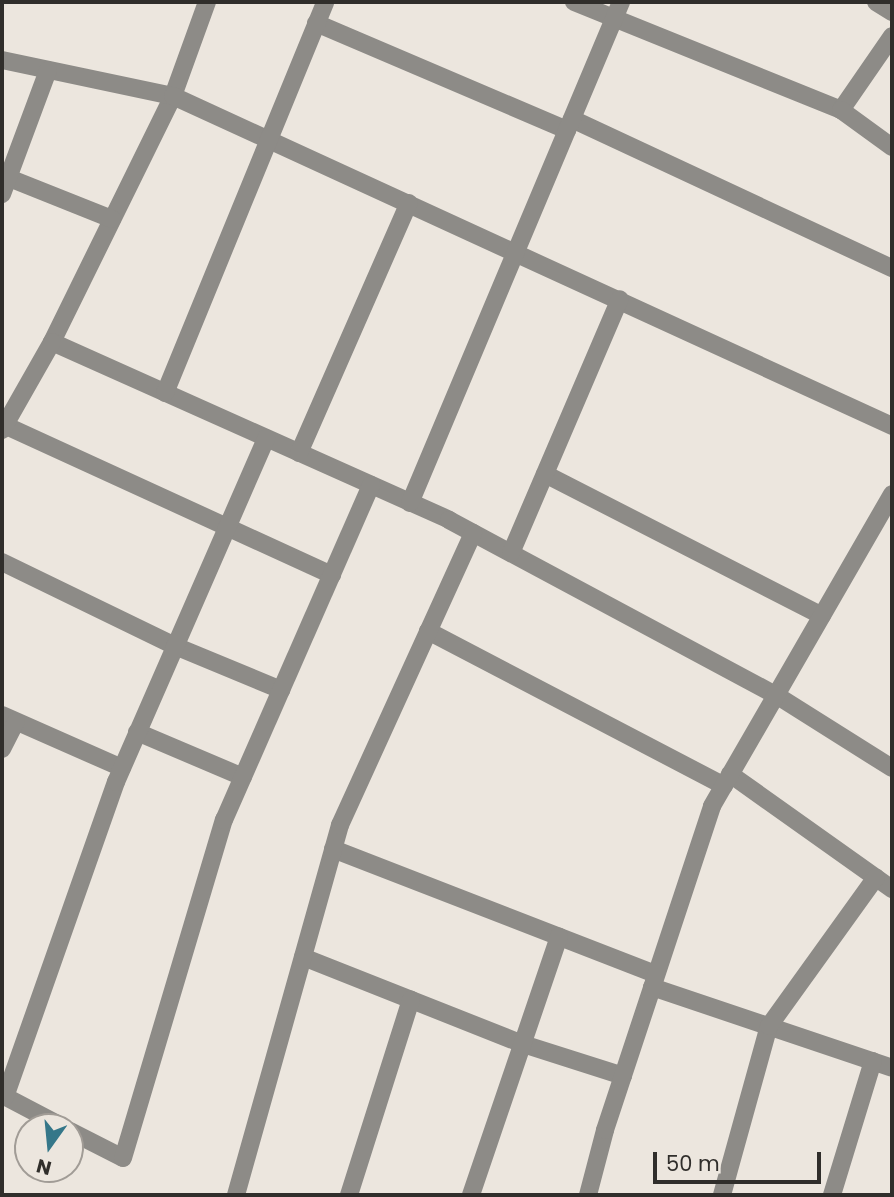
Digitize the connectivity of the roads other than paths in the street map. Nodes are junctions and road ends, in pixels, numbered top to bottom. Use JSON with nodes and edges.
{"nodes":[{"id":1,"x":207,"y":2,"type":"edge"},
{"id":2,"x":325,"y":2,"type":"edge"},
{"id":3,"x":574,"y":2,"type":"edge"},
{"id":4,"x":876,"y":2,"type":"edge"},
{"id":5,"x":617,"y":10,"type":"edge"},
{"id":6,"x":892,"y":12,"type":"edge"},
{"id":7,"x":316,"y":23,"type":"junction"},
{"id":8,"x":892,"y":36,"type":"edge"},
{"id":9,"x":2,"y":60,"type":"edge"},
{"id":10,"x":48,"y":70,"type":"junction"},
{"id":11,"x":173,"y":96,"type":"junction"},
{"id":12,"x":841,"y":110,"type":"junction"},
{"id":13,"x":569,"y":125,"type":"junction"},
{"id":14,"x":269,"y":139,"type":"junction"},
{"id":15,"x":892,"y":146,"type":"edge"},
{"id":16,"x":5,"y":186,"type":"edge"},
{"id":17,"x":409,"y":203,"type":"junction"},
{"id":18,"x":113,"y":219,"type":"junction"},
{"id":19,"x":516,"y":251,"type":"junction"},
{"id":20,"x":892,"y":268,"type":"edge"},
{"id":21,"x":620,"y":299,"type":"junction"},
{"id":22,"x":52,"y":342,"type":"junction"},
{"id":23,"x":165,"y":393,"type":"junction"},
{"id":24,"x":3,"y":426,"type":"edge"},
{"id":25,"x":892,"y":426,"type":"edge"},
{"id":26,"x":266,"y":438,"type":"junction"},
{"id":27,"x":299,"y":453,"type":"junction"},
{"id":28,"x":545,"y":474,"type":"junction"},
{"id":29,"x":371,"y":485,"type":"junction"},
{"id":30,"x":892,"y":494,"type":"edge"},
{"id":31,"x":410,"y":503,"type":"junction"},
{"id":32,"x":226,"y":528,"type":"junction"},
{"id":33,"x":473,"y":533,"type":"junction"},
{"id":34,"x":510,"y":553,"type":"junction"},
{"id":35,"x":2,"y":562,"type":"edge"},
{"id":36,"x":332,"y":575,"type":"junction"},
{"id":37,"x":822,"y":616,"type":"junction"},
{"id":38,"x":428,"y":631,"type":"junction"},
{"id":39,"x":175,"y":646,"type":"junction"},
{"id":40,"x":281,"y":690,"type":"junction"},
{"id":41,"x":776,"y":695,"type":"junction"},
{"id":42,"x":9,"y":718,"type":"edge"},
{"id":43,"x":137,"y":732,"type":"junction"},
{"id":44,"x":2,"y":749,"type":"edge"},
{"id":45,"x":122,"y":768,"type":"junction"},
{"id":46,"x":892,"y":768,"type":"edge"},
{"id":47,"x":243,"y":777,"type":"junction"},
{"id":48,"x":727,"y":780,"type":"junction"},
{"id":49,"x":333,"y":849,"type":"junction"},
{"id":50,"x":876,"y":877,"type":"junction"},
{"id":51,"x":892,"y":889,"type":"edge"},
{"id":52,"x":559,"y":937,"type":"junction"},
{"id":53,"x":303,"y":957,"type":"junction"},
{"id":54,"x":654,"y":981,"type":"junction"},
{"id":55,"x":411,"y":1000,"type":"junction"},
{"id":56,"x":769,"y":1027,"type":"junction"},
{"id":57,"x":523,"y":1044,"type":"junction"},
{"id":58,"x":873,"y":1061,"type":"junction"},
{"id":59,"x":892,"y":1068,"type":"edge"},
{"id":60,"x":623,"y":1076,"type":"junction"},
{"id":61,"x":3,"y":1096,"type":"edge"},
{"id":62,"x":36,"y":1113,"type":"edge"},
{"id":63,"x":84,"y":1137,"type":"edge"},
{"id":64,"x":236,"y":1195,"type":"edge"},
{"id":65,"x":349,"y":1195,"type":"edge"},
{"id":66,"x":471,"y":1195,"type":"edge"},
{"id":67,"x":588,"y":1195,"type":"edge"},
{"id":68,"x":722,"y":1195,"type":"edge"},
{"id":69,"x":832,"y":1195,"type":"edge"}],
"edges":[{"from":1,"to":11,"type":"street"},
{"from":2,"to":7,"type":"street"},
{"from":3,"to":5,"type":"street"},
{"from":4,"to":6,"type":"street"},
{"from":5,"to":12,"type":"street"},
{"from":5,"to":13,"type":"street"},
{"from":7,"to":13,"type":"street"},
{"from":7,"to":14,"type":"street"},
{"from":8,"to":12,"type":"street"},
{"from":9,"to":10,"type":"street"},
{"from":10,"to":11,"type":"street"},
{"from":10,"to":16,"type":"street"},
{"from":11,"to":14,"type":"street"},
{"from":11,"to":18,"type":"street"},
{"from":12,"to":15,"type":"street"},
{"from":13,"to":19,"type":"street"},
{"from":13,"to":20,"type":"street"},
{"from":14,"to":17,"type":"street"},
{"from":14,"to":23,"type":"street"},
{"from":16,"to":18,"type":"street"},
{"from":17,"to":19,"type":"street"},
{"from":17,"to":27,"type":"street"},
{"from":18,"to":22,"type":"street"},
{"from":19,"to":21,"type":"street"},
{"from":19,"to":31,"type":"street"},
{"from":21,"to":25,"type":"street"},
{"from":21,"to":28,"type":"street"},
{"from":22,"to":23,"type":"street"},
{"from":22,"to":24,"type":"street"},
{"from":23,"to":26,"type":"street"},
{"from":24,"to":32,"type":"street"},
{"from":26,"to":27,"type":"street"},
{"from":26,"to":32,"type":"street"},
{"from":27,"to":29,"type":"street"},
{"from":28,"to":34,"type":"street"},
{"from":28,"to":37,"type":"street"},
{"from":29,"to":31,"type":"street"},
{"from":29,"to":36,"type":"street"},
{"from":30,"to":37,"type":"street"},
{"from":31,"to":33,"type":"street"},
{"from":32,"to":36,"type":"street"},
{"from":32,"to":39,"type":"street"},
{"from":33,"to":34,"type":"street"},
{"from":33,"to":38,"type":"street"},
{"from":34,"to":41,"type":"street"},
{"from":35,"to":39,"type":"street"},
{"from":36,"to":40,"type":"street"},
{"from":37,"to":41,"type":"street"},
{"from":38,"to":48,"type":"street"},
{"from":38,"to":49,"type":"street"},
{"from":39,"to":40,"type":"street"},
{"from":39,"to":43,"type":"street"},
{"from":40,"to":47,"type":"street"},
{"from":41,"to":46,"type":"street"},
{"from":41,"to":48,"type":"street"},
{"from":42,"to":44,"type":"street"},
{"from":42,"to":45,"type":"street"},
{"from":43,"to":45,"type":"street"},
{"from":43,"to":47,"type":"street"},
{"from":45,"to":61,"type":"street"},
{"from":47,"to":63,"type":"street"},
{"from":48,"to":50,"type":"street"},
{"from":48,"to":54,"type":"street"},
{"from":49,"to":52,"type":"street"},
{"from":49,"to":53,"type":"street"},
{"from":50,"to":51,"type":"street"},
{"from":50,"to":56,"type":"street"},
{"from":52,"to":54,"type":"street"},
{"from":52,"to":57,"type":"street"},
{"from":53,"to":55,"type":"street"},
{"from":53,"to":64,"type":"street"},
{"from":54,"to":56,"type":"street"},
{"from":54,"to":60,"type":"street"},
{"from":55,"to":57,"type":"street"},
{"from":55,"to":65,"type":"street"},
{"from":56,"to":58,"type":"street"},
{"from":56,"to":68,"type":"street"},
{"from":57,"to":60,"type":"street"},
{"from":57,"to":66,"type":"street"},
{"from":58,"to":59,"type":"street"},
{"from":58,"to":69,"type":"street"},
{"from":60,"to":67,"type":"street"},
{"from":61,"to":62,"type":"street"}]}
